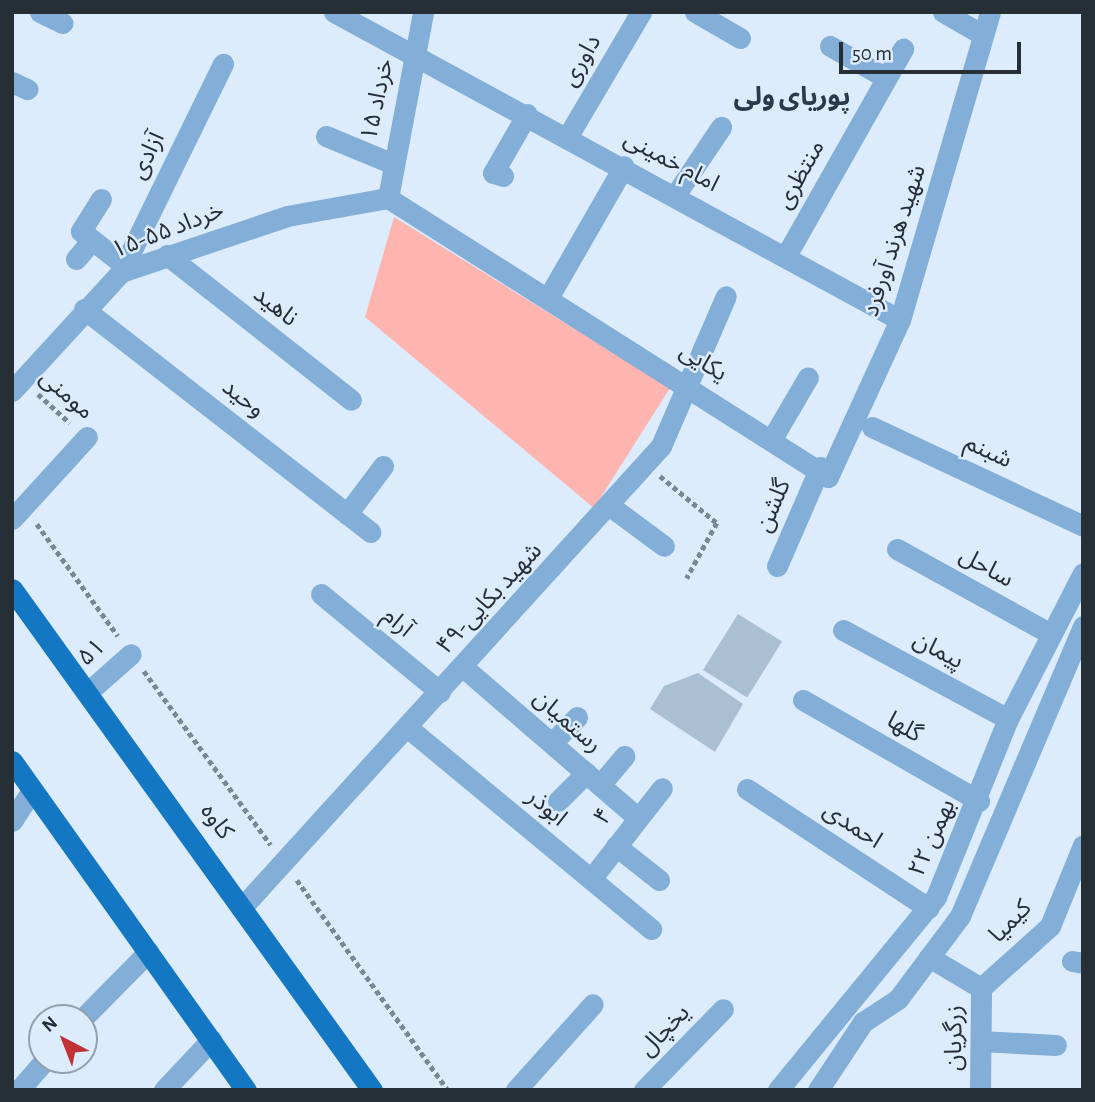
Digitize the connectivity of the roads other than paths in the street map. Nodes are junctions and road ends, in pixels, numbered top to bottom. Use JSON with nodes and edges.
{"nodes":[{"id":1,"x":40,"y":12,"type":"edge"},
{"id":2,"x":334,"y":12,"type":"edge"},
{"id":3,"x":423,"y":12,"type":"edge"},
{"id":4,"x":641,"y":12,"type":"edge"},
{"id":5,"x":695,"y":12,"type":"edge"},
{"id":6,"x":943,"y":12,"type":"edge"},
{"id":7,"x":990,"y":12,"type":"edge"},
{"id":8,"x":63,"y":23,"type":"dead end"},
{"id":9,"x":983,"y":35,"type":"junction"},
{"id":10,"x":740,"y":38,"type":"dead end"},
{"id":11,"x":830,"y":46,"type":"dead end"},
{"id":12,"x":902,"y":49,"type":"dead end"},
{"id":13,"x":414,"y":54,"type":"junction"},
{"id":14,"x":223,"y":64,"type":"dead end"},
{"id":15,"x":887,"y":78,"type":"junction"},
{"id":16,"x":527,"y":114,"type":"junction"},
{"id":17,"x":721,"y":127,"type":"dead end"},
{"id":18,"x":326,"y":136,"type":"dead end"},
{"id":19,"x":568,"y":136,"type":"junction"},
{"id":20,"x":391,"y":163,"type":"junction"},
{"id":21,"x":624,"y":166,"type":"junction"},
{"id":22,"x":503,"y":176,"type":"dead end"},
{"id":23,"x":676,"y":194,"type":"junction"},
{"id":24,"x":388,"y":198,"type":"junction"},
{"id":25,"x":101,"y":199,"type":"dead end"},
{"id":26,"x":91,"y":241,"type":"junction"},
{"id":27,"x":787,"y":254,"type":"junction"},
{"id":28,"x":167,"y":255,"type":"junction"},
{"id":29,"x":76,"y":259,"type":"dead end"},
{"id":30,"x":122,"y":268,"type":"junction"},
{"id":31,"x":726,"y":296,"type":"dead end"},
{"id":32,"x":548,"y":298,"type":"junction"},
{"id":33,"x":84,"y":309,"type":"junction"},
{"id":34,"x":900,"y":320,"type":"junction"},
{"id":35,"x":808,"y":377,"type":"dead end"},
{"id":36,"x":17,"y":385,"type":"edge"},
{"id":37,"x":691,"y":387,"type":"junction"},
{"id":38,"x":351,"y":400,"type":"dead end"},
{"id":39,"x":872,"y":426,"type":"dead end"},
{"id":40,"x":87,"y":437,"type":"road end"},
{"id":41,"x":772,"y":437,"type":"junction"},
{"id":42,"x":383,"y":466,"type":"dead end"},
{"id":43,"x":824,"y":472,"type":"junction"},
{"id":44,"x":610,"y":506,"type":"junction"},
{"id":45,"x":19,"y":514,"type":"edge"},
{"id":46,"x":347,"y":514,"type":"junction"},
{"id":47,"x":1083,"y":526,"type":"edge"},
{"id":48,"x":370,"y":532,"type":"dead end"},
{"id":49,"x":664,"y":546,"type":"dead end"},
{"id":50,"x":897,"y":549,"type":"dead end"},
{"id":51,"x":777,"y":566,"type":"dead end"},
{"id":52,"x":1083,"y":573,"type":"edge"},
{"id":53,"x":12,"y":589,"type":"edge"},
{"id":54,"x":321,"y":594,"type":"dead end"},
{"id":55,"x":1083,"y":626,"type":"edge"},
{"id":56,"x":843,"y":630,"type":"dead end"},
{"id":57,"x":1049,"y":633,"type":"junction"},
{"id":58,"x":131,"y":654,"type":"road end"},
{"id":59,"x":463,"y":667,"type":"junction"},
{"id":60,"x":88,"y":692,"type":"junction"},
{"id":61,"x":440,"y":692,"type":"junction"},
{"id":62,"x":803,"y":700,"type":"dead end"},
{"id":63,"x":577,"y":717,"type":"dead end"},
{"id":64,"x":1008,"y":719,"type":"junction"},
{"id":65,"x":407,"y":727,"type":"junction"},
{"id":66,"x":552,"y":743,"type":"junction"},
{"id":67,"x":624,"y":756,"type":"dead end"},
{"id":68,"x":12,"y":761,"type":"edge"},
{"id":69,"x":593,"y":779,"type":"junction"},
{"id":70,"x":662,"y":788,"type":"dead end"},
{"id":71,"x":747,"y":789,"type":"dead end"},
{"id":72,"x":33,"y":790,"type":"junction"},
{"id":73,"x":558,"y":801,"type":"dead end"},
{"id":74,"x":979,"y":801,"type":"junction"},
{"id":75,"x":637,"y":817,"type":"junction"},
{"id":76,"x":12,"y":821,"type":"edge"},
{"id":77,"x":1083,"y":845,"type":"edge"},
{"id":78,"x":615,"y":846,"type":"junction"},
{"id":79,"x":591,"y":879,"type":"junction"},
{"id":80,"x":659,"y":880,"type":"dead end"},
{"id":81,"x":244,"y":905,"type":"junction"},
{"id":82,"x":928,"y":908,"type":"junction"},
{"id":83,"x":651,"y":929,"type":"dead end"},
{"id":84,"x":148,"y":952,"type":"junction"},
{"id":85,"x":929,"y":957,"type":"junction"},
{"id":86,"x":982,"y":988,"type":"junction"},
{"id":87,"x":97,"y":1004,"type":"edge"},
{"id":88,"x":593,"y":1004,"type":"dead end"},
{"id":89,"x":723,"y":1009,"type":"dead end"},
{"id":90,"x":211,"y":1041,"type":"junction"},
{"id":91,"x":981,"y":1041,"type":"junction"},
{"id":92,"x":1056,"y":1045,"type":"dead end"},
{"id":93,"x":33,"y":1074,"type":"edge"},
{"id":94,"x":19,"y":1090,"type":"edge"},
{"id":95,"x":164,"y":1090,"type":"edge"},
{"id":96,"x":246,"y":1090,"type":"edge"},
{"id":97,"x":372,"y":1090,"type":"edge"},
{"id":98,"x":516,"y":1090,"type":"edge"},
{"id":99,"x":644,"y":1090,"type":"edge"},
{"id":100,"x":778,"y":1090,"type":"edge"},
{"id":101,"x":818,"y":1090,"type":"edge"},
{"id":102,"x":980,"y":1090,"type":"edge"}],
"edges":[{"from":1,"to":8,"type":"street"},
{"from":2,"to":13,"type":"street","name":"امام خمینی"},
{"from":3,"to":13,"type":"street","name":"۱۵ خرداد"},
{"from":4,"to":19,"type":"street","name":"داوری"},
{"from":5,"to":10,"type":"street"},
{"from":6,"to":9,"type":"street"},
{"from":7,"to":9,"type":"street","name":"شهید هرند آورفرد"},
{"from":9,"to":34,"type":"street","name":"شهید هرند آورفرد"},
{"from":11,"to":15,"type":"street"},
{"from":12,"to":15,"type":"street","name":"منتظری"},
{"from":13,"to":16,"type":"street","name":"امام خمینی"},
{"from":13,"to":20,"type":"street","name":"۱۵ خرداد"},
{"from":14,"to":30,"type":"street","name":"آزادی"},
{"from":15,"to":27,"type":"street","name":"منتظری"},
{"from":16,"to":19,"type":"street","name":"امام خمینی"},
{"from":16,"to":22,"type":"street"},
{"from":17,"to":23,"type":"street"},
{"from":18,"to":20,"type":"street"},
{"from":19,"to":21,"type":"street","name":"امام خمینی"},
{"from":20,"to":24,"type":"street","name":"۱۵ خرداد"},
{"from":21,"to":23,"type":"street","name":"امام خمینی"},
{"from":21,"to":32,"type":"street"},
{"from":23,"to":27,"type":"street","name":"امام خمینی"},
{"from":24,"to":28,"type":"street","name":"۱۵-۵۵ خرداد"},
{"from":24,"to":32,"type":"street","name":"یکایی"},
{"from":25,"to":26,"type":"street"},
{"from":26,"to":29,"type":"street"},
{"from":26,"to":30,"type":"street"},
{"from":27,"to":34,"type":"street","name":"امام خمینی"},
{"from":28,"to":30,"type":"street","name":"۱۵-۵۵ خرداد"},
{"from":28,"to":38,"type":"street","name":"ناهید"},
{"from":30,"to":33,"type":"street","name":"۱۵-۵۵ خرداد"},
{"from":31,"to":37,"type":"street","name":"۴۹-شهید بکایی"},
{"from":32,"to":37,"type":"street","name":"یکایی"},
{"from":33,"to":36,"type":"street","name":"۱۵-۵۵ خرداد"},
{"from":33,"to":46,"type":"street","name":"وحید"},
{"from":34,"to":43,"type":"street","name":"شهید هرند آورفرد"},
{"from":35,"to":41,"type":"street"},
{"from":37,"to":41,"type":"street","name":"یکایی"},
{"from":37,"to":44,"type":"street","name":"۴۹-شهید بکایی"},
{"from":39,"to":47,"type":"street","name":"شبنم"},
{"from":40,"to":45,"type":"street"},
{"from":41,"to":43,"type":"street","name":"یکایی"},
{"from":42,"to":46,"type":"street"},
{"from":43,"to":51,"type":"street","name":"گلشن"},
{"from":44,"to":49,"type":"street"},
{"from":44,"to":59,"type":"street","name":"۴۹-شهید بکایی"},
{"from":46,"to":48,"type":"street","name":"وحید"},
{"from":50,"to":57,"type":"street","name":"ساحل"},
{"from":52,"to":57,"type":"street","name":"۲۲ بهمن"},
{"from":53,"to":60,"type":"main road","name":"کاوه"},
{"from":54,"to":61,"type":"street","name":"آرام"},
{"from":55,"to":85,"type":"street"},
{"from":56,"to":64,"type":"street","name":"پیمان"},
{"from":57,"to":64,"type":"street","name":"۲۲ بهمن"},
{"from":58,"to":60,"type":"street","name":"۵۱"},
{"from":59,"to":61,"type":"street","name":"۴۹-شهید بکایی"},
{"from":59,"to":66,"type":"street","name":"رستمیان"},
{"from":60,"to":81,"type":"main road","name":"کاوه"},
{"from":61,"to":65,"type":"street","name":"۴۹-شهید بکایی"},
{"from":62,"to":74,"type":"street","name":"گلها"},
{"from":63,"to":66,"type":"street"},
{"from":64,"to":74,"type":"street","name":"۲۲ بهمن"},
{"from":65,"to":79,"type":"street","name":"ابوذر"},
{"from":65,"to":81,"type":"street","name":"۴۹-شهید بکایی"},
{"from":66,"to":69,"type":"street","name":"رستمیان"},
{"from":67,"to":69,"type":"street"},
{"from":68,"to":72,"type":"main road"},
{"from":69,"to":73,"type":"street"},
{"from":69,"to":75,"type":"street","name":"رستمیان"},
{"from":70,"to":75,"type":"street","name":"۴"},
{"from":71,"to":82,"type":"street","name":"احمدی"},
{"from":72,"to":76,"type":"street"},
{"from":72,"to":84,"type":"main road"},
{"from":74,"to":82,"type":"street","name":"۲۲ بهمن"},
{"from":75,"to":78,"type":"street","name":"۴"},
{"from":77,"to":86,"type":"street","name":"کیمیا"},
{"from":78,"to":79,"type":"street","name":"۴"},
{"from":78,"to":80,"type":"street"},
{"from":79,"to":83,"type":"street","name":"ابوذر"},
{"from":81,"to":97,"type":"main road","name":"کاوه"},
{"from":82,"to":100,"type":"street","name":"۲۲ بهمن"},
{"from":84,"to":87,"type":"street"},
{"from":84,"to":90,"type":"main road"},
{"from":85,"to":86,"type":"street"},
{"from":85,"to":101,"type":"street"},
{"from":86,"to":91,"type":"street","name":"زرگریان"},
{"from":88,"to":98,"type":"street"},
{"from":89,"to":99,"type":"street","name":"یخچال"},
{"from":90,"to":95,"type":"street"},
{"from":90,"to":96,"type":"main road"},
{"from":91,"to":92,"type":"street"},
{"from":91,"to":102,"type":"street","name":"زرگریان"},
{"from":93,"to":94,"type":"street"}]}
